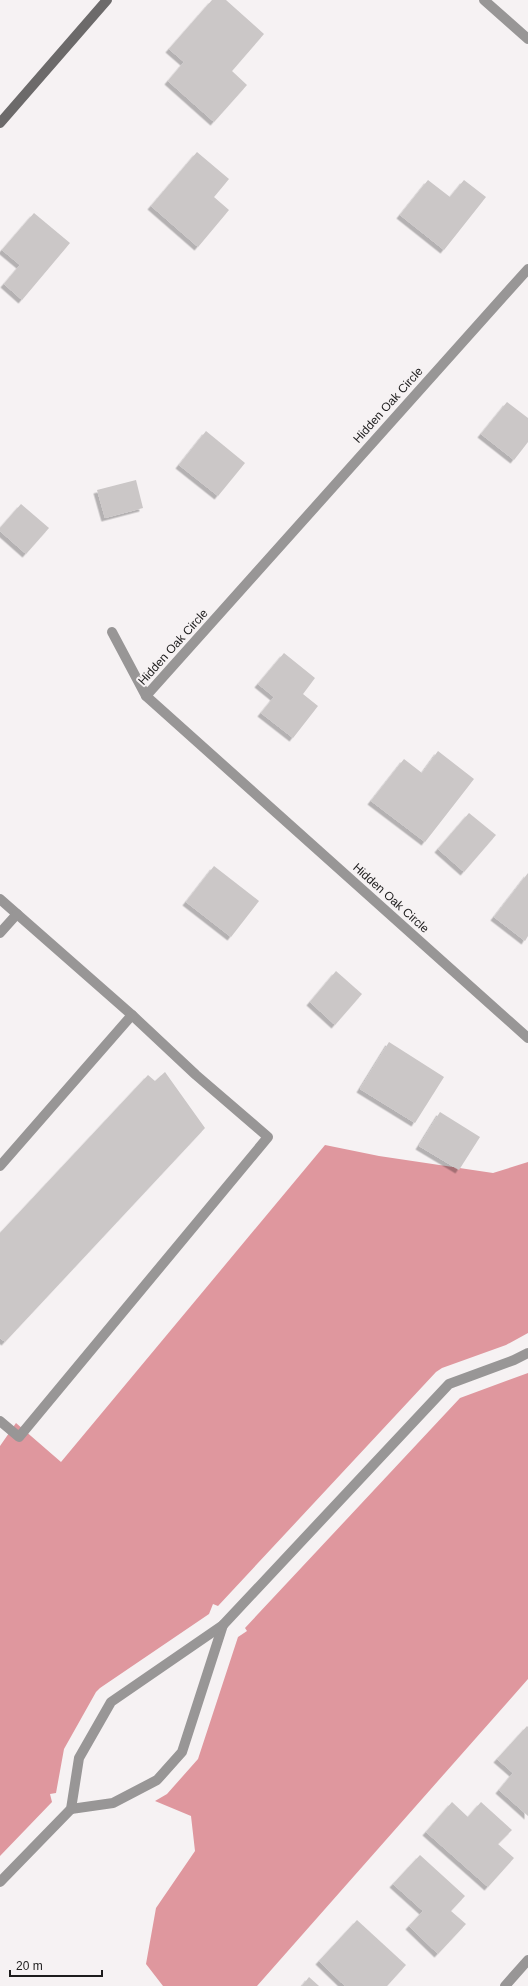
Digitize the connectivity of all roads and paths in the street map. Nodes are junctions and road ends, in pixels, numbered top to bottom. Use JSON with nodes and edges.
{"nodes":[{"id":1,"x":107,"y":0,"type":"edge"},
{"id":2,"x":484,"y":0,"type":"edge"},
{"id":3,"x":528,"y":38,"type":"edge"},
{"id":4,"x":0,"y":123,"type":"edge"},
{"id":5,"x":528,"y":269,"type":"edge"},
{"id":6,"x":112,"y":632,"type":"dead end"},
{"id":7,"x":146,"y":696,"type":"junction"},
{"id":8,"x":0,"y":899,"type":"edge"},
{"id":9,"x":16,"y":914,"type":"junction"},
{"id":10,"x":0,"y":933,"type":"edge"},
{"id":11,"x":132,"y":1015,"type":"junction"},
{"id":12,"x":528,"y":1038,"type":"edge"},
{"id":13,"x":0,"y":1166,"type":"edge"},
{"id":14,"x":528,"y":1353,"type":"edge"},
{"id":15,"x":0,"y":1421,"type":"edge"},
{"id":16,"x":223,"y":1625,"type":"junction"},
{"id":17,"x":71,"y":1809,"type":"junction"},
{"id":18,"x":0,"y":1882,"type":"edge"},
{"id":19,"x":528,"y":1960,"type":"edge"},
{"id":20,"x":505,"y":1986,"type":"edge"}],
"edges":[{"from":1,"to":4,"type":"street"},
{"from":2,"to":3,"type":"street"},
{"from":5,"to":7,"type":"street","name":"Hidden Oak Circle"},
{"from":6,"to":7,"type":"street"},
{"from":7,"to":12,"type":"street","name":"Hidden Oak Circle"},
{"from":8,"to":9,"type":"street"},
{"from":9,"to":10,"type":"street"},
{"from":9,"to":11,"type":"street"},
{"from":11,"to":13,"type":"street"},
{"from":11,"to":15,"type":"street"},
{"from":14,"to":16,"type":"street"},
{"from":16,"to":17,"type":"street"},
{"from":16,"to":17,"type":"street"},
{"from":17,"to":18,"type":"street"},
{"from":19,"to":20,"type":"street"}]}
